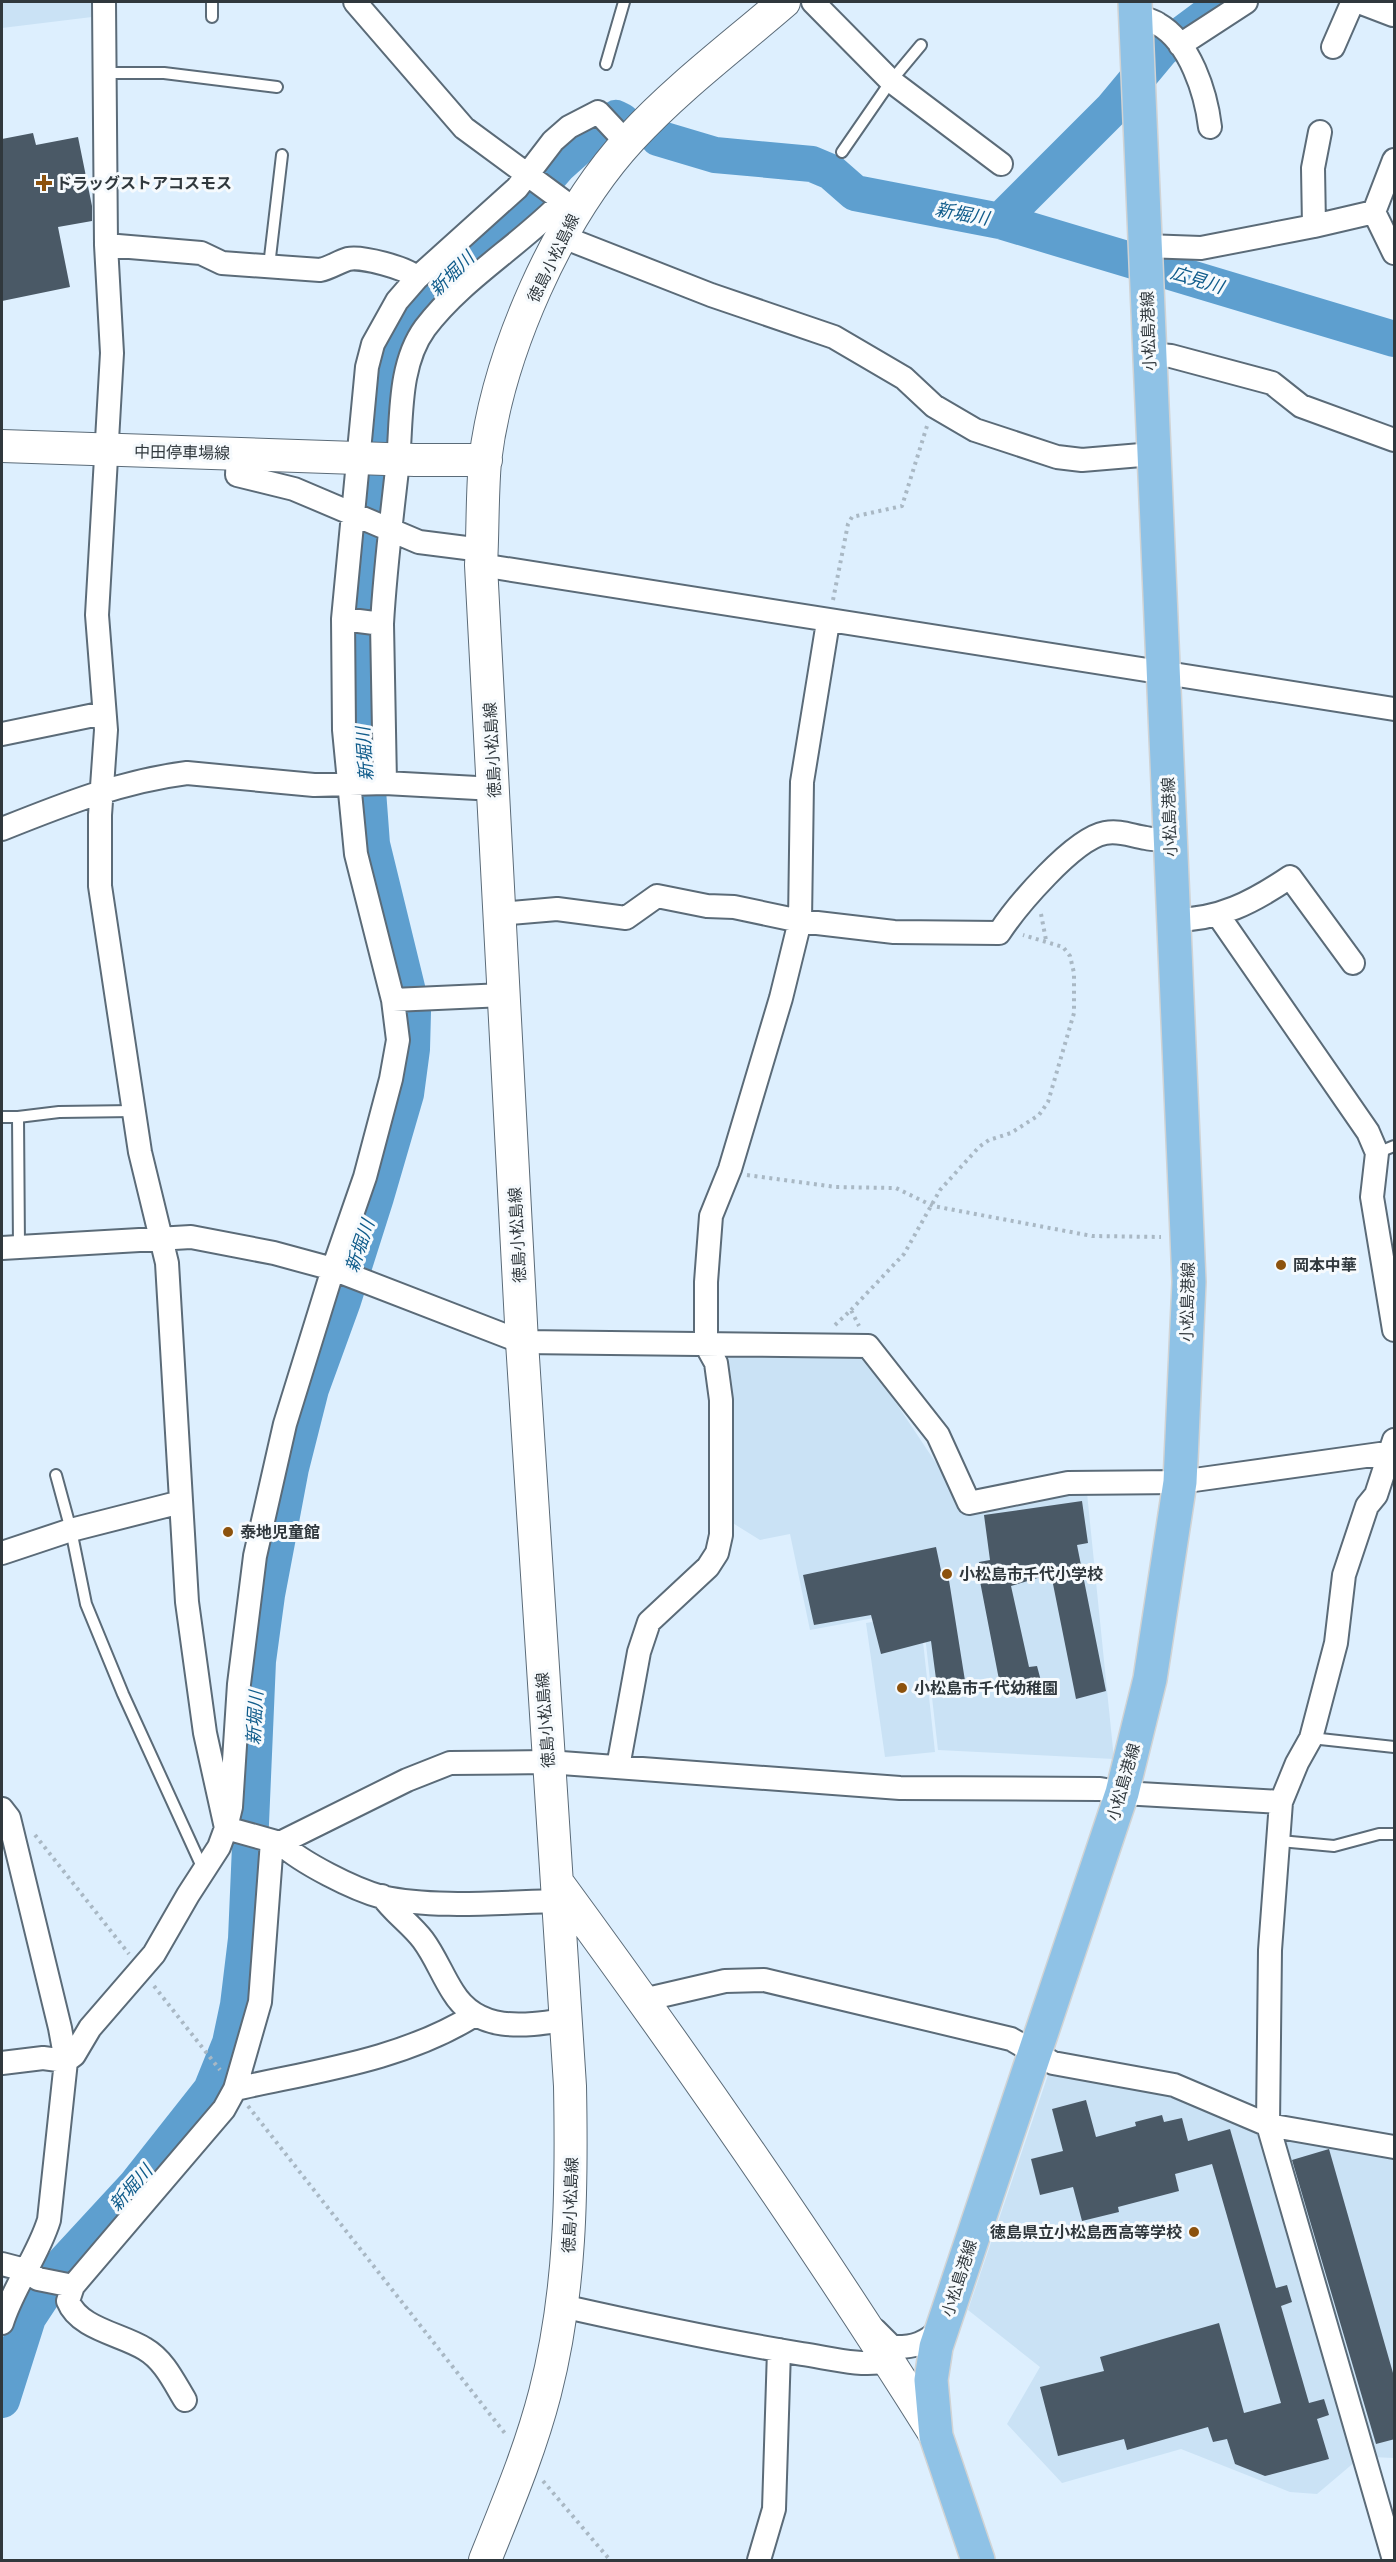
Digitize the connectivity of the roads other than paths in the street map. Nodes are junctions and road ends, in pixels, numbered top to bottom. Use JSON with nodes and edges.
{"nodes":[{"id":1,"x":104,"y":2,"type":"edge"},
{"id":2,"x":212,"y":2,"type":"edge"},
{"id":3,"x":355,"y":2,"type":"edge"},
{"id":4,"x":624,"y":2,"type":"edge"},
{"id":5,"x":784,"y":2,"type":"edge"},
{"id":6,"x":813,"y":2,"type":"edge"},
{"id":7,"x":1246,"y":2,"type":"edge"},
{"id":8,"x":1349,"y":3,"type":"edge"},
{"id":9,"x":1136,"y":9,"type":"edge"},
{"id":10,"x":1393,"y":15,"type":"edge"},
{"id":11,"x":212,"y":17,"type":"dead end"},
{"id":12,"x":921,"y":45,"type":"dead end"},
{"id":13,"x":1180,"y":45,"type":"junction"},
{"id":14,"x":1333,"y":47,"type":"dead end"},
{"id":15,"x":606,"y":64,"type":"dead end"},
{"id":16,"x":103,"y":73,"type":"junction"},
{"id":17,"x":891,"y":81,"type":"junction"},
{"id":18,"x":277,"y":87,"type":"dead end"},
{"id":19,"x":1210,"y":127,"type":"dead end"},
{"id":20,"x":615,"y":131,"type":"junction"},
{"id":21,"x":1320,"y":132,"type":"dead end"},
{"id":22,"x":842,"y":152,"type":"dead end"},
{"id":23,"x":282,"y":155,"type":"dead end"},
{"id":24,"x":1395,"y":160,"type":"edge"},
{"id":25,"x":1001,"y":164,"type":"dead end"},
{"id":26,"x":530,"y":179,"type":"junction"},
{"id":27,"x":564,"y":211,"type":"junction"},
{"id":28,"x":1374,"y":212,"type":"junction"},
{"id":29,"x":1314,"y":226,"type":"junction"},
{"id":30,"x":106,"y":245,"type":"junction"},
{"id":31,"x":1395,"y":253,"type":"edge"},
{"id":32,"x":1145,"y":258,"type":"junction"},
{"id":33,"x":269,"y":266,"type":"junction"},
{"id":34,"x":417,"y":278,"type":"junction"},
{"id":35,"x":1148,"y":354,"type":"junction"},
{"id":36,"x":1395,"y":440,"type":"edge"},
{"id":37,"x":2,"y":446,"type":"edge"},
{"id":38,"x":108,"y":450,"type":"junction"},
{"id":39,"x":238,"y":453,"type":"junction"},
{"id":40,"x":1153,"y":454,"type":"junction"},
{"id":41,"x":377,"y":459,"type":"junction"},
{"id":42,"x":486,"y":460,"type":"junction"},
{"id":43,"x":371,"y":523,"type":"junction"},
{"id":44,"x":481,"y":557,"type":"junction"},
{"id":45,"x":363,"y":622,"type":"junction"},
{"id":46,"x":828,"y":622,"type":"junction"},
{"id":47,"x":1165,"y":672,"type":"junction"},
{"id":48,"x":1395,"y":709,"type":"edge"},
{"id":49,"x":105,"y":713,"type":"junction"},
{"id":50,"x":2,"y":734,"type":"edge"},
{"id":51,"x":366,"y":784,"type":"junction"},
{"id":52,"x":495,"y":789,"type":"junction"},
{"id":53,"x":103,"y":792,"type":"junction"},
{"id":54,"x":2,"y":829,"type":"edge"},
{"id":55,"x":1169,"y":839,"type":"junction"},
{"id":56,"x":499,"y":914,"type":"junction"},
{"id":57,"x":1218,"y":915,"type":"junction"},
{"id":58,"x":1173,"y":920,"type":"junction"},
{"id":59,"x":800,"y":921,"type":"junction"},
{"id":60,"x":1353,"y":963,"type":"dead end"},
{"id":61,"x":504,"y":995,"type":"junction"},
{"id":62,"x":397,"y":999,"type":"junction"},
{"id":63,"x":134,"y":1111,"type":"junction"},
{"id":64,"x":2,"y":1117,"type":"edge"},
{"id":65,"x":18,"y":1117,"type":"junction"},
{"id":66,"x":1386,"y":1150,"type":"edge"},
{"id":67,"x":161,"y":1238,"type":"junction"},
{"id":68,"x":10,"y":1248,"type":"edge"},
{"id":69,"x":336,"y":1271,"type":"junction"},
{"id":70,"x":1395,"y":1330,"type":"edge"},
{"id":71,"x":522,"y":1342,"type":"junction"},
{"id":72,"x":706,"y":1344,"type":"junction"},
{"id":73,"x":1394,"y":1448,"type":"edge"},
{"id":74,"x":56,"y":1475,"type":"dead end"},
{"id":75,"x":1180,"y":1482,"type":"junction"},
{"id":76,"x":181,"y":1502,"type":"junction"},
{"id":77,"x":71,"y":1530,"type":"junction"},
{"id":78,"x":2,"y":1552,"type":"edge"},
{"id":79,"x":1311,"y":1738,"type":"junction"},
{"id":80,"x":1395,"y":1747,"type":"edge"},
{"id":81,"x":548,"y":1762,"type":"junction"},
{"id":82,"x":618,"y":1767,"type":"junction"},
{"id":83,"x":1122,"y":1793,"type":"junction"},
{"id":84,"x":1281,"y":1802,"type":"junction"},
{"id":85,"x":2,"y":1809,"type":"edge"},
{"id":86,"x":231,"y":1830,"type":"junction"},
{"id":87,"x":1395,"y":1834,"type":"edge"},
{"id":88,"x":273,"y":1841,"type":"junction"},
{"id":89,"x":1280,"y":1841,"type":"junction"},
{"id":90,"x":204,"y":1869,"type":"junction"},
{"id":91,"x":558,"y":1891,"type":"junction"},
{"id":92,"x":382,"y":1896,"type":"junction"},
{"id":93,"x":644,"y":2000,"type":"junction"},
{"id":94,"x":473,"y":2016,"type":"junction"},
{"id":95,"x":565,"y":2020,"type":"junction"},
{"id":96,"x":1034,"y":2051,"type":"junction"},
{"id":97,"x":66,"y":2061,"type":"junction"},
{"id":98,"x":2,"y":2062,"type":"edge"},
{"id":99,"x":235,"y":2089,"type":"junction"},
{"id":100,"x":1268,"y":2125,"type":"junction"},
{"id":101,"x":1395,"y":2146,"type":"edge"},
{"id":102,"x":2,"y":2264,"type":"edge"},
{"id":103,"x":32,"y":2275,"type":"junction"},
{"id":104,"x":70,"y":2286,"type":"junction"},
{"id":105,"x":562,"y":2306,"type":"junction"},
{"id":106,"x":865,"y":2321,"type":"junction"},
{"id":107,"x":2,"y":2323,"type":"edge"},
{"id":108,"x":943,"y":2328,"type":"junction"},
{"id":109,"x":778,"y":2350,"type":"junction"},
{"id":110,"x":888,"y":2361,"type":"junction"},
{"id":111,"x":185,"y":2400,"type":"dead end"},
{"id":112,"x":936,"y":2436,"type":"junction"},
{"id":113,"x":485,"y":2560,"type":"edge"},
{"id":114,"x":759,"y":2560,"type":"edge"},
{"id":115,"x":978,"y":2560,"type":"edge"},
{"id":116,"x":1394,"y":2560,"type":"edge"}],
"edges":[{"from":1,"to":16,"type":"street"},
{"from":2,"to":11,"type":"lane"},
{"from":3,"to":26,"type":"street"},
{"from":4,"to":15,"type":"lane"},
{"from":5,"to":20,"type":"main road","name":"徳島小松島線"},
{"from":6,"to":17,"type":"street"},
{"from":7,"to":13,"type":"street"},
{"from":8,"to":10,"type":"street"},
{"from":8,"to":14,"type":"street"},
{"from":9,"to":13,"type":"street"},
{"from":9,"to":32,"type":"main road","name":"小松島港線"},
{"from":12,"to":17,"type":"lane"},
{"from":13,"to":19,"type":"street"},
{"from":16,"to":18,"type":"lane"},
{"from":16,"to":30,"type":"street"},
{"from":17,"to":22,"type":"lane"},
{"from":17,"to":25,"type":"street"},
{"from":20,"to":26,"type":"street"},
{"from":20,"to":27,"type":"main road","name":"徳島小松島線"},
{"from":21,"to":29,"type":"street"},
{"from":23,"to":33,"type":"lane"},
{"from":24,"to":28,"type":"street"},
{"from":26,"to":27,"type":"street"},
{"from":26,"to":34,"type":"street"},
{"from":27,"to":40,"type":"street"},
{"from":27,"to":41,"type":"street"},
{"from":27,"to":42,"type":"main road","name":"徳島小松島線"},
{"from":28,"to":29,"type":"street"},
{"from":28,"to":31,"type":"street"},
{"from":29,"to":32,"type":"street"},
{"from":30,"to":33,"type":"street"},
{"from":30,"to":38,"type":"street"},
{"from":32,"to":35,"type":"main road","name":"小松島港線"},
{"from":33,"to":34,"type":"street"},
{"from":34,"to":41,"type":"street"},
{"from":35,"to":36,"type":"street"},
{"from":35,"to":40,"type":"main road","name":"小松島港線"},
{"from":37,"to":38,"type":"main road","name":"中田停車場線"},
{"from":38,"to":39,"type":"main road","name":"中田停車場線"},
{"from":38,"to":49,"type":"street"},
{"from":39,"to":41,"type":"main road","name":"中田停車場線"},
{"from":39,"to":43,"type":"street"},
{"from":40,"to":47,"type":"main road","name":"小松島港線"},
{"from":41,"to":42,"type":"main road","name":"中田停車場線"},
{"from":41,"to":43,"type":"street"},
{"from":41,"to":43,"type":"street"},
{"from":42,"to":44,"type":"main road","name":"徳島小松島線"},
{"from":43,"to":44,"type":"street"},
{"from":43,"to":45,"type":"street"},
{"from":43,"to":45,"type":"street"},
{"from":44,"to":46,"type":"street"},
{"from":44,"to":52,"type":"main road","name":"徳島小松島線"},
{"from":45,"to":51,"type":"street"},
{"from":45,"to":51,"type":"street"},
{"from":46,"to":47,"type":"street"},
{"from":46,"to":59,"type":"street"},
{"from":47,"to":48,"type":"street"},
{"from":47,"to":55,"type":"main road","name":"小松島港線"},
{"from":49,"to":50,"type":"street"},
{"from":49,"to":53,"type":"street"},
{"from":51,"to":52,"type":"street"},
{"from":51,"to":53,"type":"street"},
{"from":51,"to":62,"type":"street"},
{"from":52,"to":56,"type":"main road","name":"徳島小松島線"},
{"from":53,"to":54,"type":"street"},
{"from":53,"to":63,"type":"street"},
{"from":55,"to":58,"type":"main road","name":"小松島港線"},
{"from":55,"to":59,"type":"street"},
{"from":56,"to":59,"type":"street"},
{"from":56,"to":61,"type":"main road","name":"徳島小松島線"},
{"from":57,"to":58,"type":"street"},
{"from":57,"to":60,"type":"street"},
{"from":57,"to":66,"type":"street"},
{"from":58,"to":75,"type":"main road","name":"小松島港線"},
{"from":59,"to":72,"type":"street"},
{"from":61,"to":62,"type":"street"},
{"from":61,"to":71,"type":"main road","name":"徳島小松島線"},
{"from":62,"to":69,"type":"street"},
{"from":63,"to":65,"type":"lane"},
{"from":63,"to":67,"type":"street"},
{"from":64,"to":65,"type":"lane"},
{"from":65,"to":68,"type":"lane"},
{"from":66,"to":70,"type":"street"},
{"from":67,"to":68,"type":"street"},
{"from":67,"to":69,"type":"street"},
{"from":67,"to":76,"type":"street"},
{"from":69,"to":71,"type":"street"},
{"from":69,"to":86,"type":"street"},
{"from":71,"to":72,"type":"street"},
{"from":71,"to":81,"type":"main road","name":"徳島小松島線"},
{"from":72,"to":75,"type":"street"},
{"from":72,"to":82,"type":"street"},
{"from":73,"to":75,"type":"street"},
{"from":73,"to":79,"type":"street"},
{"from":74,"to":77,"type":"lane"},
{"from":75,"to":83,"type":"main road","name":"小松島港線"},
{"from":76,"to":77,"type":"street"},
{"from":76,"to":86,"type":"street"},
{"from":77,"to":78,"type":"street"},
{"from":77,"to":90,"type":"lane"},
{"from":79,"to":80,"type":"lane"},
{"from":79,"to":84,"type":"street"},
{"from":81,"to":82,"type":"street"},
{"from":81,"to":88,"type":"street"},
{"from":81,"to":91,"type":"main road","name":"徳島小松島線"},
{"from":82,"to":83,"type":"street"},
{"from":83,"to":84,"type":"street"},
{"from":83,"to":96,"type":"main road","name":"小松島港線"},
{"from":84,"to":89,"type":"street"},
{"from":85,"to":97,"type":"street"},
{"from":86,"to":88,"type":"street"},
{"from":86,"to":90,"type":"street"},
{"from":87,"to":89,"type":"lane"},
{"from":88,"to":92,"type":"street"},
{"from":88,"to":99,"type":"street"},
{"from":89,"to":100,"type":"street"},
{"from":90,"to":97,"type":"street"},
{"from":91,"to":92,"type":"street"},
{"from":91,"to":93,"type":"main road"},
{"from":91,"to":95,"type":"main road","name":"徳島小松島線"},
{"from":92,"to":94,"type":"street"},
{"from":93,"to":96,"type":"street"},
{"from":93,"to":106,"type":"main road"},
{"from":94,"to":95,"type":"street"},
{"from":94,"to":99,"type":"street"},
{"from":95,"to":105,"type":"main road","name":"徳島小松島線"},
{"from":96,"to":100,"type":"street"},
{"from":96,"to":108,"type":"main road","name":"小松島港線"},
{"from":97,"to":98,"type":"street"},
{"from":97,"to":103,"type":"street"},
{"from":99,"to":104,"type":"street"},
{"from":100,"to":101,"type":"street"},
{"from":100,"to":116,"type":"street"},
{"from":102,"to":103,"type":"street"},
{"from":103,"to":104,"type":"street"},
{"from":103,"to":107,"type":"street"},
{"from":104,"to":111,"type":"street"},
{"from":105,"to":109,"type":"street"},
{"from":105,"to":113,"type":"main road","name":"徳島小松島線"},
{"from":106,"to":108,"type":"street"},
{"from":106,"to":110,"type":"main road"},
{"from":108,"to":112,"type":"main road","name":"小松島港線"},
{"from":109,"to":110,"type":"street"},
{"from":109,"to":114,"type":"street"},
{"from":110,"to":112,"type":"main road"},
{"from":112,"to":115,"type":"main road","name":"小松島港線"}]}
